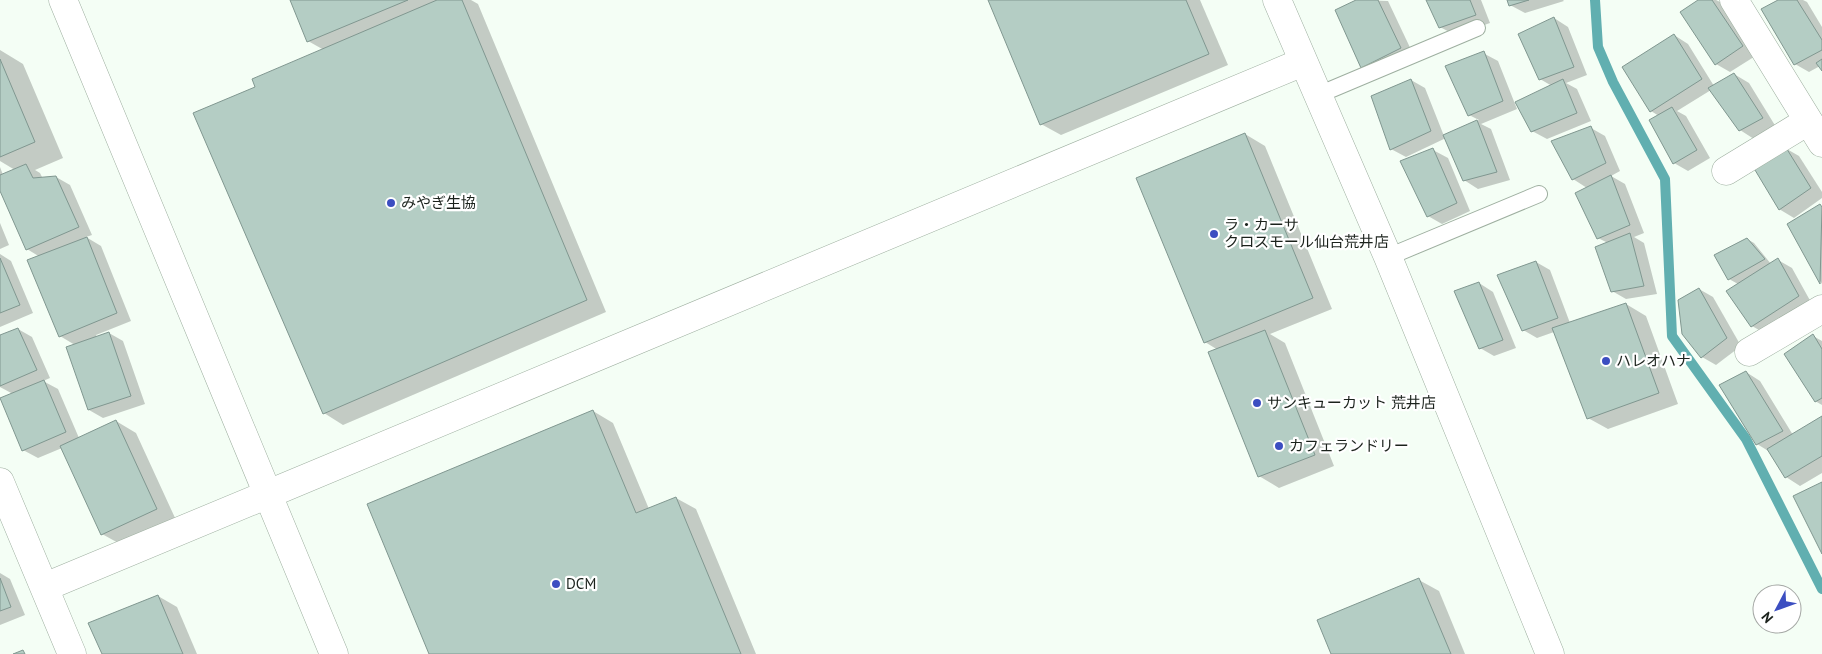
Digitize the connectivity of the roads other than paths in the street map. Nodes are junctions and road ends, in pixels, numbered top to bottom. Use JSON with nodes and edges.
{"nodes":[{"id":1,"x":63,"y":0,"type":"edge"},
{"id":2,"x":1277,"y":0,"type":"edge"},
{"id":3,"x":1734,"y":0,"type":"edge"},
{"id":4,"x":1477,"y":28,"type":"dead end"},
{"id":5,"x":1303,"y":62,"type":"junction"},
{"id":6,"x":1318,"y":96,"type":"junction"},
{"id":7,"x":1808,"y":120,"type":"junction"},
{"id":8,"x":1822,"y":143,"type":"edge"},
{"id":9,"x":1725,"y":173,"type":"dead end"},
{"id":10,"x":1539,"y":194,"type":"dead end"},
{"id":11,"x":1388,"y":257,"type":"junction"},
{"id":12,"x":1822,"y":309,"type":"edge"},
{"id":13,"x":1749,"y":352,"type":"dead end"},
{"id":14,"x":0,"y":482,"type":"edge"},
{"id":15,"x":266,"y":495,"type":"junction"},
{"id":16,"x":45,"y":588,"type":"junction"},
{"id":17,"x":72,"y":654,"type":"edge"},
{"id":18,"x":334,"y":654,"type":"edge"},
{"id":19,"x":1550,"y":654,"type":"edge"}],
"edges":[{"from":1,"to":15,"type":"street"},
{"from":2,"to":5,"type":"street"},
{"from":3,"to":7,"type":"street"},
{"from":4,"to":6,"type":"lane"},
{"from":5,"to":6,"type":"street"},
{"from":5,"to":15,"type":"street"},
{"from":6,"to":11,"type":"street"},
{"from":7,"to":8,"type":"street"},
{"from":7,"to":9,"type":"street"},
{"from":10,"to":11,"type":"lane"},
{"from":11,"to":19,"type":"street"},
{"from":12,"to":13,"type":"street"},
{"from":14,"to":16,"type":"street"},
{"from":15,"to":16,"type":"street"},
{"from":15,"to":18,"type":"street"},
{"from":16,"to":17,"type":"street"}]}
